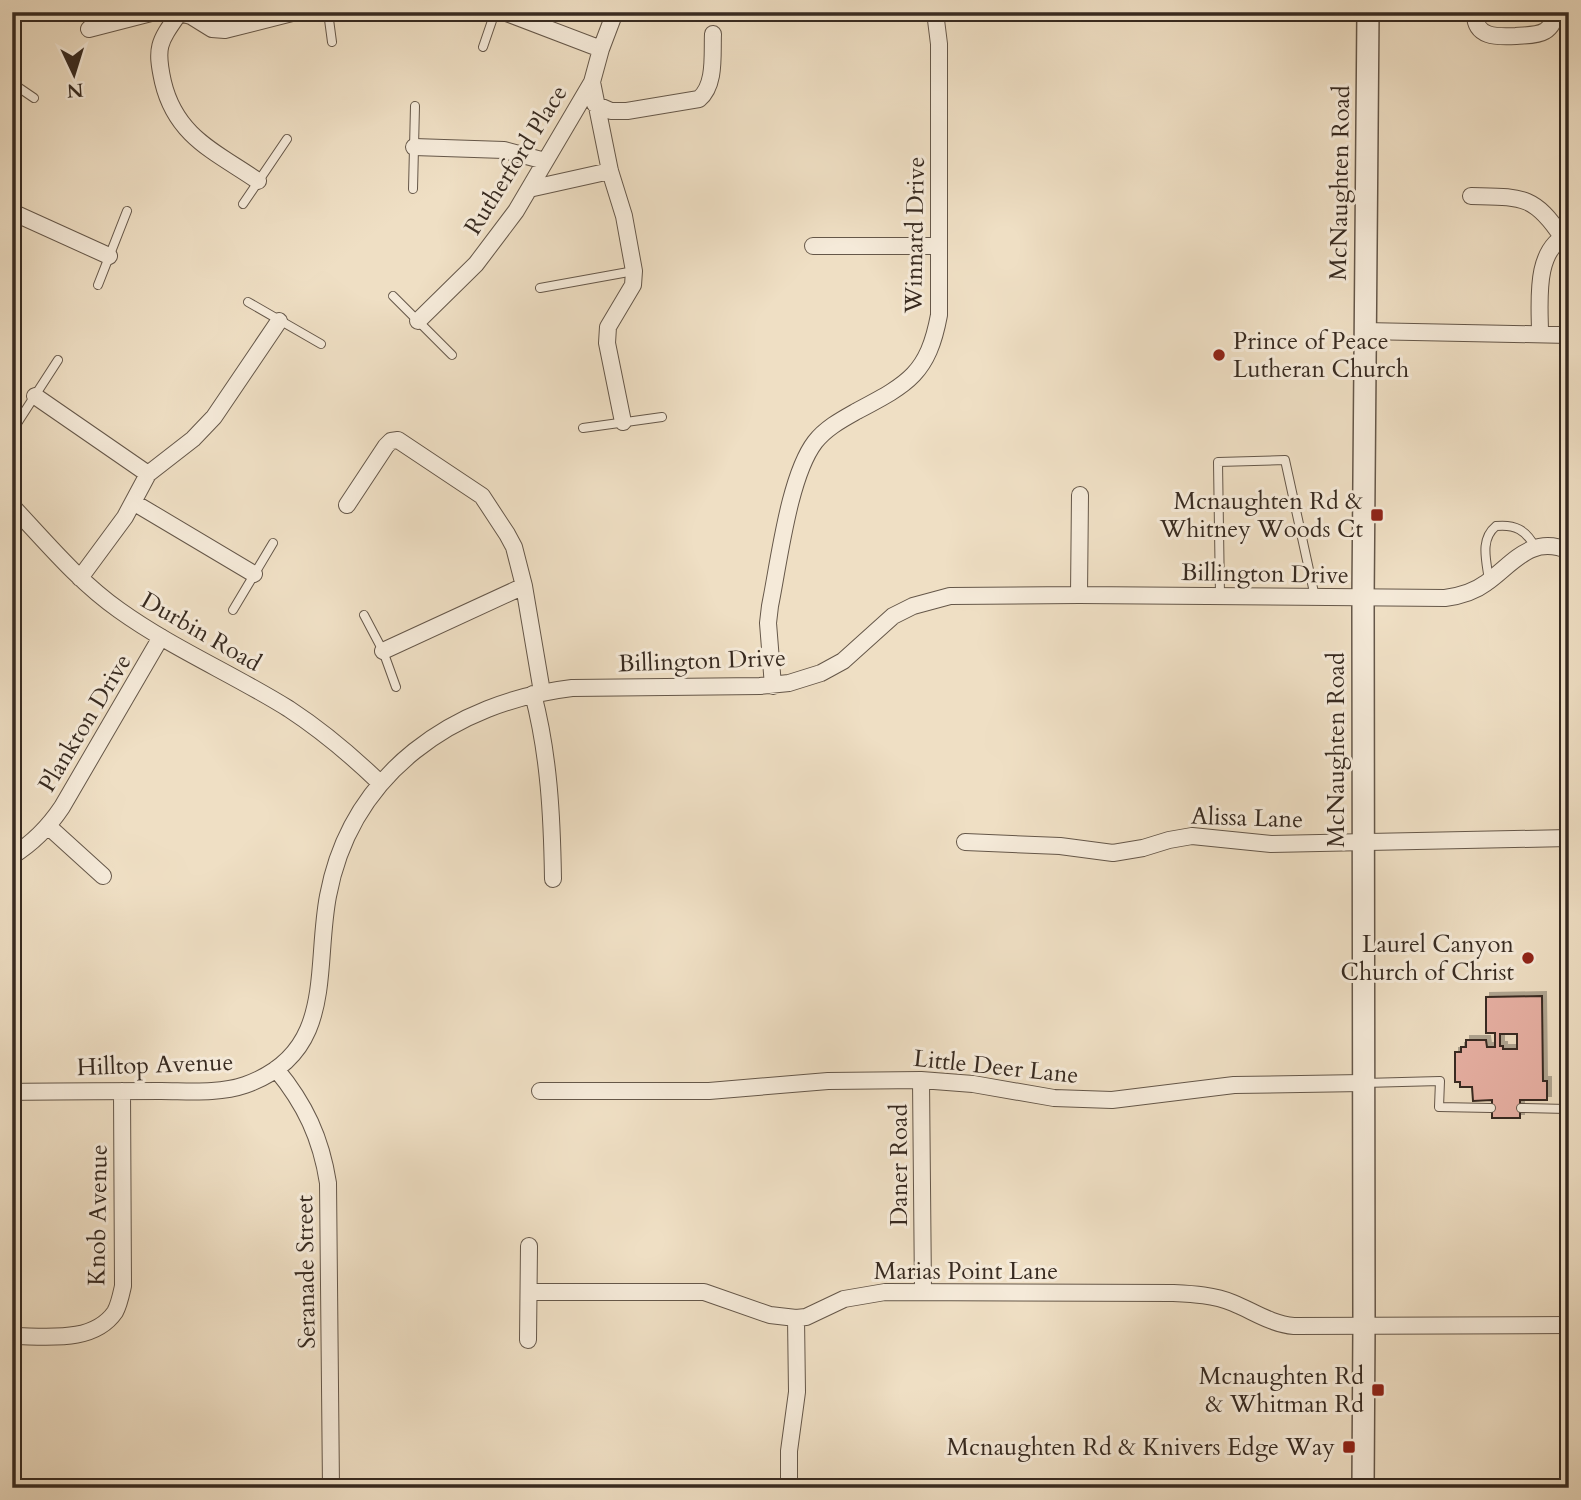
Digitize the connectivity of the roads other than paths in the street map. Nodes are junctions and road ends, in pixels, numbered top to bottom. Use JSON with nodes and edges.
{"nodes":[{"id":1,"x":156,"y":12,"type":"edge"},
{"id":2,"x":296,"y":12,"type":"edge"},
{"id":3,"x":328,"y":12,"type":"edge"},
{"id":4,"x":495,"y":12,"type":"edge"},
{"id":5,"x":504,"y":12,"type":"edge"},
{"id":6,"x":615,"y":12,"type":"edge"},
{"id":7,"x":935,"y":12,"type":"edge"},
{"id":8,"x":1368,"y":12,"type":"edge"},
{"id":9,"x":1475,"y":12,"type":"edge"},
{"id":10,"x":1556,"y":12,"type":"edge"},
{"id":11,"x":180,"y":13,"type":"edge"},
{"id":12,"x":89,"y":29,"type":"dead end"},
{"id":13,"x":713,"y":34,"type":"dead end"},
{"id":14,"x":332,"y":42,"type":"dead end"},
{"id":15,"x":483,"y":47,"type":"dead end"},
{"id":16,"x":601,"y":49,"type":"junction"},
{"id":17,"x":592,"y":82,"type":"junction"},
{"id":18,"x":12,"y":83,"type":"edge"},
{"id":19,"x":34,"y":98,"type":"dead end"},
{"id":20,"x":595,"y":104,"type":"junction"},
{"id":21,"x":415,"y":106,"type":"dead end"},
{"id":22,"x":287,"y":139,"type":"dead end"},
{"id":23,"x":414,"y":147,"type":"junction"},
{"id":24,"x":545,"y":161,"type":"junction"},
{"id":25,"x":610,"y":171,"type":"junction"},
{"id":26,"x":258,"y":181,"type":"junction"},
{"id":27,"x":413,"y":189,"type":"dead end"},
{"id":28,"x":529,"y":189,"type":"junction"},
{"id":29,"x":1471,"y":196,"type":"dead end"},
{"id":30,"x":243,"y":204,"type":"dead end"},
{"id":31,"x":127,"y":211,"type":"dead end"},
{"id":32,"x":12,"y":212,"type":"edge"},
{"id":33,"x":1565,"y":235,"type":"edge"},
{"id":34,"x":813,"y":246,"type":"dead end"},
{"id":35,"x":938,"y":246,"type":"junction"},
{"id":36,"x":109,"y":256,"type":"junction"},
{"id":37,"x":634,"y":271,"type":"junction"},
{"id":38,"x":98,"y":285,"type":"dead end"},
{"id":39,"x":540,"y":288,"type":"dead end"},
{"id":40,"x":393,"y":296,"type":"dead end"},
{"id":41,"x":248,"y":302,"type":"dead end"},
{"id":42,"x":279,"y":321,"type":"junction"},
{"id":43,"x":418,"y":321,"type":"junction"},
{"id":44,"x":1364,"y":331,"type":"junction"},
{"id":45,"x":1540,"y":334,"type":"junction"},
{"id":46,"x":1569,"y":335,"type":"edge"},
{"id":47,"x":321,"y":344,"type":"dead end"},
{"id":48,"x":453,"y":355,"type":"dead end"},
{"id":49,"x":58,"y":360,"type":"dead end"},
{"id":50,"x":35,"y":396,"type":"junction"},
{"id":51,"x":662,"y":417,"type":"dead end"},
{"id":52,"x":623,"y":422,"type":"junction"},
{"id":53,"x":14,"y":428,"type":"dead end"},
{"id":54,"x":583,"y":428,"type":"dead end"},
{"id":55,"x":148,"y":474,"type":"junction"},
{"id":56,"x":1080,"y":495,"type":"dead end"},
{"id":57,"x":133,"y":502,"type":"junction"},
{"id":58,"x":347,"y":505,"type":"dead end"},
{"id":59,"x":13,"y":507,"type":"edge"},
{"id":60,"x":272,"y":542,"type":"dead end"},
{"id":61,"x":1535,"y":547,"type":"junction"},
{"id":62,"x":1569,"y":551,"type":"edge"},
{"id":63,"x":254,"y":574,"type":"junction"},
{"id":64,"x":80,"y":578,"type":"junction"},
{"id":65,"x":1489,"y":581,"type":"junction"},
{"id":66,"x":524,"y":586,"type":"junction"},
{"id":67,"x":1079,"y":595,"type":"junction"},
{"id":68,"x":1220,"y":596,"type":"junction"},
{"id":69,"x":1315,"y":597,"type":"junction"},
{"id":70,"x":1363,"y":598,"type":"junction"},
{"id":71,"x":233,"y":610,"type":"dead end"},
{"id":72,"x":365,"y":615,"type":"dead end"},
{"id":73,"x":161,"y":637,"type":"junction"},
{"id":74,"x":383,"y":651,"type":"junction"},
{"id":75,"x":773,"y":686,"type":"junction"},
{"id":76,"x":396,"y":687,"type":"dead end"},
{"id":77,"x":537,"y":693,"type":"junction"},
{"id":78,"x":380,"y":783,"type":"junction"},
{"id":79,"x":49,"y":827,"type":"junction"},
{"id":80,"x":1569,"y":838,"type":"edge"},
{"id":81,"x":965,"y":842,"type":"dead end"},
{"id":82,"x":1362,"y":842,"type":"junction"},
{"id":83,"x":12,"y":856,"type":"edge"},
{"id":84,"x":103,"y":876,"type":"dead end"},
{"id":85,"x":553,"y":879,"type":"dead end"},
{"id":86,"x":276,"y":1069,"type":"junction"},
{"id":87,"x":920,"y":1080,"type":"junction"},
{"id":88,"x":1362,"y":1083,"type":"junction"},
{"id":89,"x":122,"y":1091,"type":"junction"},
{"id":90,"x":541,"y":1091,"type":"dead end"},
{"id":91,"x":12,"y":1092,"type":"edge"},
{"id":92,"x":1491,"y":1108,"type":"dead end"},
{"id":93,"x":1521,"y":1108,"type":"dead end"},
{"id":94,"x":1567,"y":1109,"type":"edge"},
{"id":95,"x":529,"y":1246,"type":"dead end"},
{"id":96,"x":529,"y":1292,"type":"junction"},
{"id":97,"x":923,"y":1292,"type":"junction"},
{"id":98,"x":796,"y":1318,"type":"junction"},
{"id":99,"x":1364,"y":1325,"type":"junction"},
{"id":100,"x":1569,"y":1325,"type":"edge"},
{"id":101,"x":12,"y":1336,"type":"edge"},
{"id":102,"x":528,"y":1340,"type":"dead end"},
{"id":103,"x":331,"y":1488,"type":"edge"},
{"id":104,"x":789,"y":1488,"type":"edge"},
{"id":105,"x":1363,"y":1488,"type":"edge"}],
"edges":[{"from":1,"to":11,"type":"street"},
{"from":1,"to":12,"type":"street"},
{"from":2,"to":11,"type":"street"},
{"from":3,"to":14,"type":"lane"},
{"from":4,"to":15,"type":"lane"},
{"from":5,"to":16,"type":"street"},
{"from":6,"to":16,"type":"street"},
{"from":7,"to":35,"type":"street","name":"Winnard Drive"},
{"from":8,"to":44,"type":"street","name":"McNaughten Road"},
{"from":9,"to":10,"type":"street"},
{"from":11,"to":26,"type":"street"},
{"from":13,"to":20,"type":"street"},
{"from":16,"to":17,"type":"street"},
{"from":17,"to":20,"type":"street"},
{"from":17,"to":24,"type":"street","name":"Rutherford Place"},
{"from":18,"to":19,"type":"lane"},
{"from":20,"to":25,"type":"street"},
{"from":21,"to":23,"type":"lane"},
{"from":22,"to":26,"type":"lane"},
{"from":23,"to":24,"type":"street"},
{"from":23,"to":27,"type":"lane"},
{"from":24,"to":28,"type":"street","name":"Rutherford Place"},
{"from":25,"to":28,"type":"street"},
{"from":25,"to":37,"type":"street"},
{"from":26,"to":30,"type":"lane"},
{"from":28,"to":43,"type":"street","name":"Rutherford Place"},
{"from":29,"to":33,"type":"street"},
{"from":31,"to":36,"type":"lane"},
{"from":32,"to":36,"type":"street"},
{"from":33,"to":45,"type":"street"},
{"from":34,"to":35,"type":"street"},
{"from":35,"to":75,"type":"street","name":"Winnard Drive"},
{"from":36,"to":38,"type":"lane"},
{"from":37,"to":39,"type":"lane"},
{"from":37,"to":52,"type":"street"},
{"from":40,"to":43,"type":"lane"},
{"from":41,"to":42,"type":"lane"},
{"from":42,"to":47,"type":"lane"},
{"from":42,"to":55,"type":"street"},
{"from":43,"to":48,"type":"lane"},
{"from":44,"to":45,"type":"street"},
{"from":44,"to":70,"type":"street","name":"McNaughten Road"},
{"from":45,"to":46,"type":"street"},
{"from":49,"to":50,"type":"lane"},
{"from":50,"to":53,"type":"lane"},
{"from":50,"to":55,"type":"street"},
{"from":51,"to":52,"type":"lane"},
{"from":52,"to":54,"type":"lane"},
{"from":55,"to":57,"type":"street"},
{"from":56,"to":67,"type":"street"},
{"from":57,"to":63,"type":"street"},
{"from":57,"to":64,"type":"street"},
{"from":58,"to":66,"type":"street"},
{"from":59,"to":64,"type":"street","name":"Durbin Road"},
{"from":60,"to":63,"type":"lane"},
{"from":61,"to":62,"type":"street"},
{"from":61,"to":65,"type":"street","name":"Billington Drive"},
{"from":61,"to":65,"type":"lane"},
{"from":63,"to":71,"type":"lane"},
{"from":64,"to":73,"type":"street","name":"Durbin Road"},
{"from":65,"to":70,"type":"street","name":"Billington Drive"},
{"from":66,"to":74,"type":"street"},
{"from":66,"to":77,"type":"street"},
{"from":67,"to":68,"type":"street","name":"Billington Drive"},
{"from":67,"to":75,"type":"street","name":"Billington Drive"},
{"from":68,"to":69,"type":"street","name":"Billington Drive"},
{"from":68,"to":69,"type":"lane"},
{"from":69,"to":70,"type":"street","name":"Billington Drive"},
{"from":70,"to":82,"type":"street","name":"McNaughten Road"},
{"from":72,"to":74,"type":"lane"},
{"from":73,"to":78,"type":"street","name":"Durbin Road"},
{"from":73,"to":79,"type":"street","name":"Plankton Drive"},
{"from":74,"to":76,"type":"lane"},
{"from":75,"to":77,"type":"street","name":"Billington Drive"},
{"from":77,"to":78,"type":"street","name":"Billington Drive"},
{"from":77,"to":85,"type":"street"},
{"from":78,"to":86,"type":"street","name":"Hilltop Avenue"},
{"from":79,"to":83,"type":"street","name":"Plankton Drive"},
{"from":79,"to":84,"type":"street"},
{"from":80,"to":82,"type":"street","name":"Alissa Lane"},
{"from":81,"to":82,"type":"street","name":"Alissa Lane"},
{"from":82,"to":88,"type":"street","name":"McNaughten Road"},
{"from":86,"to":89,"type":"street","name":"Hilltop Avenue"},
{"from":86,"to":103,"type":"street","name":"Seranade Street"},
{"from":87,"to":88,"type":"street","name":"Little Deer Lane"},
{"from":87,"to":90,"type":"street","name":"Little Deer Lane"},
{"from":87,"to":97,"type":"street","name":"Daner Road"},
{"from":88,"to":92,"type":"lane"},
{"from":88,"to":99,"type":"street","name":"McNaughten Road"},
{"from":89,"to":91,"type":"street","name":"Hilltop Avenue"},
{"from":89,"to":101,"type":"street","name":"Knob Avenue"},
{"from":93,"to":94,"type":"lane"},
{"from":95,"to":96,"type":"street"},
{"from":96,"to":98,"type":"street","name":"Marias Point Lane"},
{"from":96,"to":102,"type":"street"},
{"from":97,"to":98,"type":"street","name":"Marias Point Lane"},
{"from":97,"to":99,"type":"street","name":"Marias Point Lane"},
{"from":98,"to":104,"type":"street"},
{"from":99,"to":100,"type":"street","name":"Marias Point Lane"},
{"from":99,"to":105,"type":"street","name":"McNaughten Road"}]}
